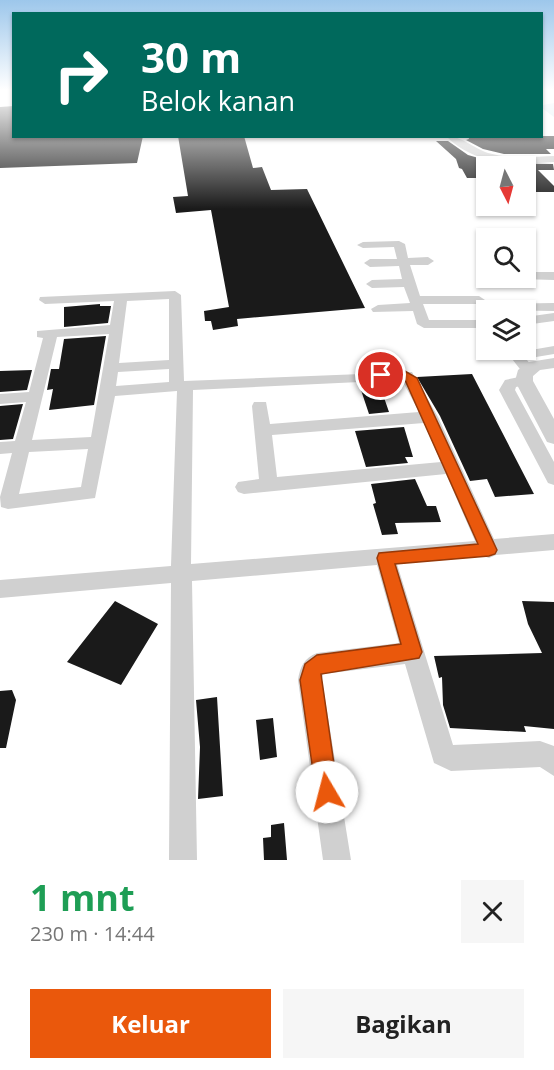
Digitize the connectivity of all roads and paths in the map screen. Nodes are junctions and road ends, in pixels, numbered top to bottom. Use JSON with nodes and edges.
{"nodes":[{"id":1,"x":452,"y":138,"type":"edge"},
{"id":2,"x":554,"y":159,"type":"edge"},
{"id":3,"x":363,"y":245,"type":"dead end"},
{"id":4,"x":428,"y":261,"type":"dead end"},
{"id":5,"x":404,"y":262,"type":"junction"},
{"id":6,"x":370,"y":263,"type":"dead end"},
{"id":7,"x":536,"y":276,"type":"edge"},
{"id":8,"x":554,"y":276,"type":"edge"},
{"id":9,"x":409,"y":283,"type":"junction"},
{"id":10,"x":372,"y":284,"type":"dead end"},
{"id":11,"x":121,"y":296,"type":"junction"},
{"id":12,"x":45,"y":300,"type":"dead end"},
{"id":13,"x":476,"y":300,"type":"edge"},
{"id":14,"x":417,"y":304,"type":"junction"},
{"id":15,"x":536,"y":307,"type":"edge"},
{"id":16,"x":554,"y":307,"type":"edge"},
{"id":17,"x":378,"y":309,"type":"dead end"},
{"id":18,"x":554,"y":317,"type":"edge"},
{"id":19,"x":536,"y":319,"type":"edge"},
{"id":20,"x":476,"y":324,"type":"edge"},
{"id":21,"x":115,"y":329,"type":"junction"},
{"id":22,"x":554,"y":350,"type":"edge"},
{"id":23,"x":536,"y":353,"type":"dead end"},
{"id":24,"x":517,"y":360,"type":"edge"},
{"id":25,"x":554,"y":363,"type":"edge"},
{"id":26,"x":177,"y":364,"type":"junction"},
{"id":27,"x":111,"y":369,"type":"junction"},
{"id":28,"x":526,"y":376,"type":"junction"},
{"id":29,"x":181,"y":386,"type":"junction"},
{"id":30,"x":108,"y":392,"type":"junction"},
{"id":31,"x":35,"y":396,"type":"junction"},
{"id":32,"x":0,"y":399,"type":"edge"},
{"id":33,"x":260,"y":406,"type":"dead end"},
{"id":34,"x":430,"y":417,"type":"junction"},
{"id":35,"x":263,"y":430,"type":"junction"},
{"id":36,"x":554,"y":437,"type":"edge"},
{"id":37,"x":98,"y":442,"type":"junction"},
{"id":38,"x":21,"y":446,"type":"junction"},
{"id":39,"x":0,"y":448,"type":"edge"},
{"id":40,"x":451,"y":467,"type":"junction"},
{"id":41,"x":554,"y":478,"type":"edge"},
{"id":42,"x":269,"y":485,"type":"junction"},
{"id":43,"x":244,"y":487,"type":"dead end"},
{"id":44,"x":4,"y":502,"type":"edge"},
{"id":45,"x":553,"y":541,"type":"edge"},
{"id":46,"x":489,"y":550,"type":"junction"},
{"id":47,"x":385,"y":558,"type":"junction"},
{"id":48,"x":182,"y":575,"type":"junction"},
{"id":49,"x":0,"y":589,"type":"edge"},
{"id":50,"x":413,"y":652,"type":"junction"},
{"id":51,"x":554,"y":763,"type":"edge"},
{"id":52,"x":183,"y":860,"type":"edge"},
{"id":53,"x":337,"y":860,"type":"edge"}],
"edges":[{"from":1,"to":2,"type":"street"},
{"from":3,"to":5,"type":"street"},
{"from":4,"to":5,"type":"street"},
{"from":5,"to":6,"type":"street"},
{"from":5,"to":9,"type":"street"},
{"from":7,"to":8,"type":"street"},
{"from":9,"to":10,"type":"street"},
{"from":9,"to":14,"type":"street"},
{"from":11,"to":12,"type":"street"},
{"from":11,"to":21,"type":"street"},
{"from":11,"to":26,"type":"street"},
{"from":13,"to":14,"type":"street"},
{"from":14,"to":17,"type":"street"},
{"from":14,"to":20,"type":"street"},
{"from":15,"to":16,"type":"street"},
{"from":18,"to":19,"type":"street"},
{"from":21,"to":27,"type":"street"},
{"from":21,"to":31,"type":"street"},
{"from":22,"to":23,"type":"street"},
{"from":24,"to":28,"type":"street"},
{"from":25,"to":28,"type":"street"},
{"from":26,"to":27,"type":"street"},
{"from":26,"to":29,"type":"street"},
{"from":27,"to":30,"type":"street"},
{"from":28,"to":36,"type":"street"},
{"from":28,"to":41,"type":"street"},
{"from":29,"to":30,"type":"street"},
{"from":29,"to":34,"type":"street"},
{"from":29,"to":48,"type":"street"},
{"from":30,"to":37,"type":"street"},
{"from":31,"to":32,"type":"street"},
{"from":31,"to":38,"type":"street"},
{"from":33,"to":35,"type":"street"},
{"from":34,"to":35,"type":"street"},
{"from":34,"to":40,"type":"street"},
{"from":35,"to":42,"type":"street"},
{"from":37,"to":38,"type":"street"},
{"from":37,"to":44,"type":"street"},
{"from":38,"to":39,"type":"street"},
{"from":38,"to":44,"type":"street"},
{"from":40,"to":42,"type":"street"},
{"from":40,"to":46,"type":"street"},
{"from":42,"to":43,"type":"street"},
{"from":45,"to":46,"type":"street"},
{"from":46,"to":47,"type":"street"},
{"from":47,"to":48,"type":"street"},
{"from":47,"to":50,"type":"street"},
{"from":48,"to":49,"type":"street"},
{"from":48,"to":52,"type":"street"},
{"from":50,"to":51,"type":"street"},
{"from":50,"to":53,"type":"street"}]}
